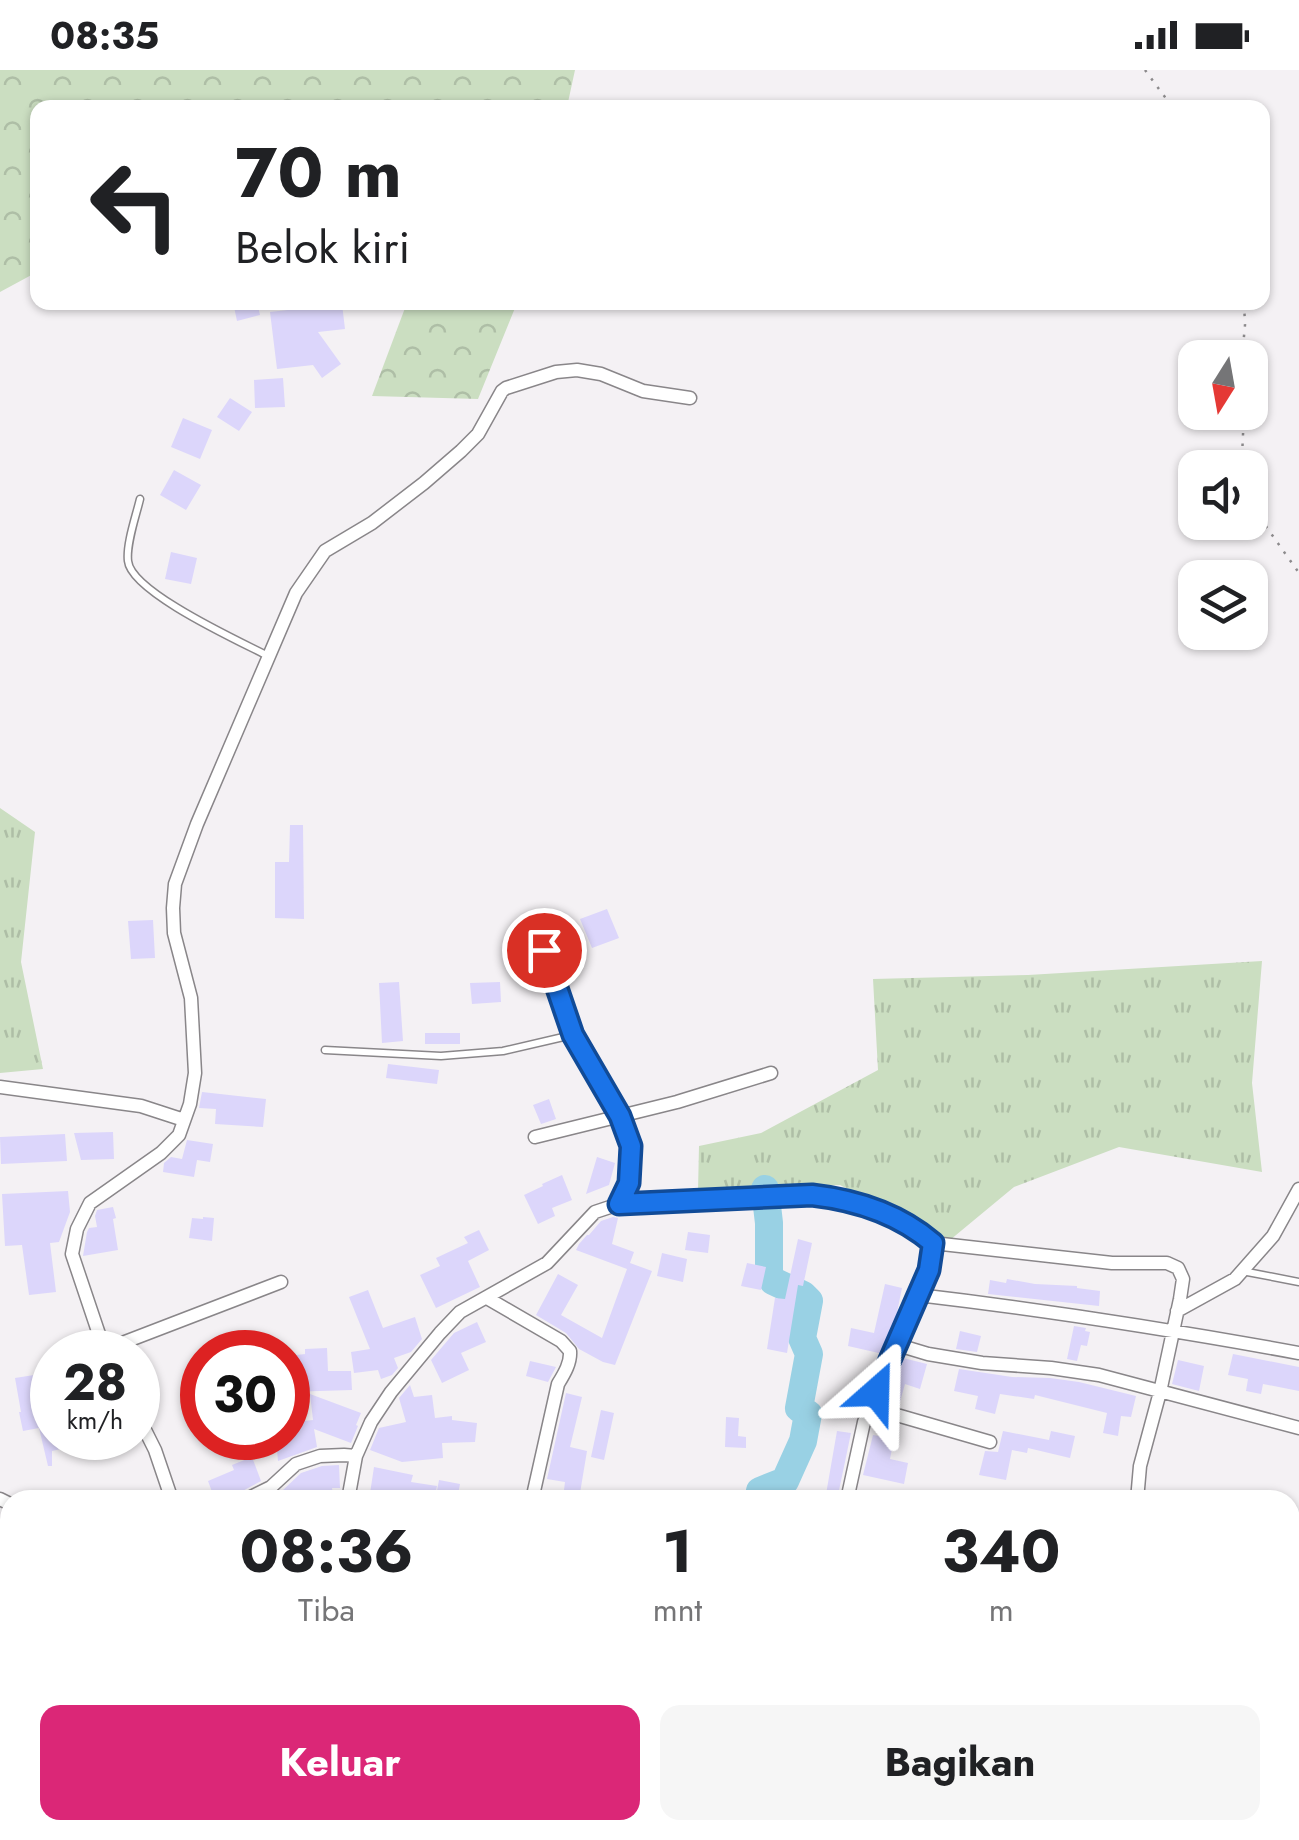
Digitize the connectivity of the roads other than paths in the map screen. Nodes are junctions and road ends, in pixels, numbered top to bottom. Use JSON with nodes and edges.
{"nodes":[{"id":1,"x":690,"y":398,"type":"dead end"},
{"id":2,"x":140,"y":499,"type":"dead end"},
{"id":3,"x":269,"y":657,"type":"junction"},
{"id":4,"x":532,"y":923,"type":"dead end"},
{"id":5,"x":573,"y":1035,"type":"junction"},
{"id":6,"x":326,"y":1050,"type":"dead end"},
{"id":7,"x":771,"y":1074,"type":"dead end"},
{"id":8,"x":0,"y":1087,"type":"edge"},
{"id":9,"x":620,"y":1116,"type":"junction"},
{"id":10,"x":184,"y":1120,"type":"junction"},
{"id":11,"x":535,"y":1137,"type":"dead end"},
{"id":12,"x":1299,"y":1189,"type":"edge"},
{"id":13,"x":619,"y":1204,"type":"junction"},
{"id":14,"x":933,"y":1243,"type":"junction"},
{"id":15,"x":1242,"y":1271,"type":"junction"},
{"id":16,"x":281,"y":1282,"type":"dead end"},
{"id":17,"x":1299,"y":1282,"type":"edge"},
{"id":18,"x":918,"y":1294,"type":"junction"},
{"id":19,"x":487,"y":1298,"type":"junction"},
{"id":20,"x":1178,"y":1311,"type":"junction"},
{"id":21,"x":97,"y":1330,"type":"edge"},
{"id":22,"x":158,"y":1330,"type":"edge"},
{"id":23,"x":1173,"y":1330,"type":"junction"},
{"id":24,"x":898,"y":1345,"type":"junction"},
{"id":25,"x":1299,"y":1353,"type":"edge"},
{"id":26,"x":1160,"y":1392,"type":"junction"},
{"id":27,"x":869,"y":1407,"type":"junction"},
{"id":28,"x":1299,"y":1428,"type":"edge"},
{"id":29,"x":990,"y":1442,"type":"dead end"},
{"id":30,"x":356,"y":1456,"type":"junction"},
{"id":31,"x":158,"y":1460,"type":"edge"},
{"id":32,"x":169,"y":1490,"type":"edge"},
{"id":33,"x":265,"y":1490,"type":"edge"},
{"id":34,"x":350,"y":1490,"type":"edge"},
{"id":35,"x":534,"y":1490,"type":"edge"},
{"id":36,"x":849,"y":1490,"type":"edge"},
{"id":37,"x":1138,"y":1490,"type":"edge"}],
"edges":[{"from":1,"to":3,"type":"street"},
{"from":2,"to":3,"type":"lane"},
{"from":3,"to":10,"type":"street"},
{"from":4,"to":5,"type":"street"},
{"from":5,"to":6,"type":"lane"},
{"from":5,"to":9,"type":"street"},
{"from":7,"to":9,"type":"street"},
{"from":8,"to":10,"type":"street"},
{"from":9,"to":11,"type":"street"},
{"from":9,"to":13,"type":"street"},
{"from":10,"to":21,"type":"street"},
{"from":12,"to":15,"type":"street"},
{"from":13,"to":14,"type":"street"},
{"from":13,"to":19,"type":"street"},
{"from":14,"to":18,"type":"street"},
{"from":14,"to":20,"type":"street"},
{"from":15,"to":17,"type":"lane"},
{"from":15,"to":20,"type":"street"},
{"from":16,"to":22,"type":"street"},
{"from":18,"to":23,"type":"street"},
{"from":18,"to":24,"type":"street"},
{"from":19,"to":30,"type":"street"},
{"from":19,"to":35,"type":"street"},
{"from":20,"to":23,"type":"street"},
{"from":23,"to":25,"type":"street"},
{"from":23,"to":26,"type":"street"},
{"from":24,"to":26,"type":"street"},
{"from":24,"to":27,"type":"street"},
{"from":26,"to":28,"type":"street"},
{"from":26,"to":37,"type":"street"},
{"from":27,"to":29,"type":"street"},
{"from":27,"to":36,"type":"street"},
{"from":30,"to":33,"type":"street"},
{"from":30,"to":34,"type":"street"},
{"from":31,"to":32,"type":"street"}]}
